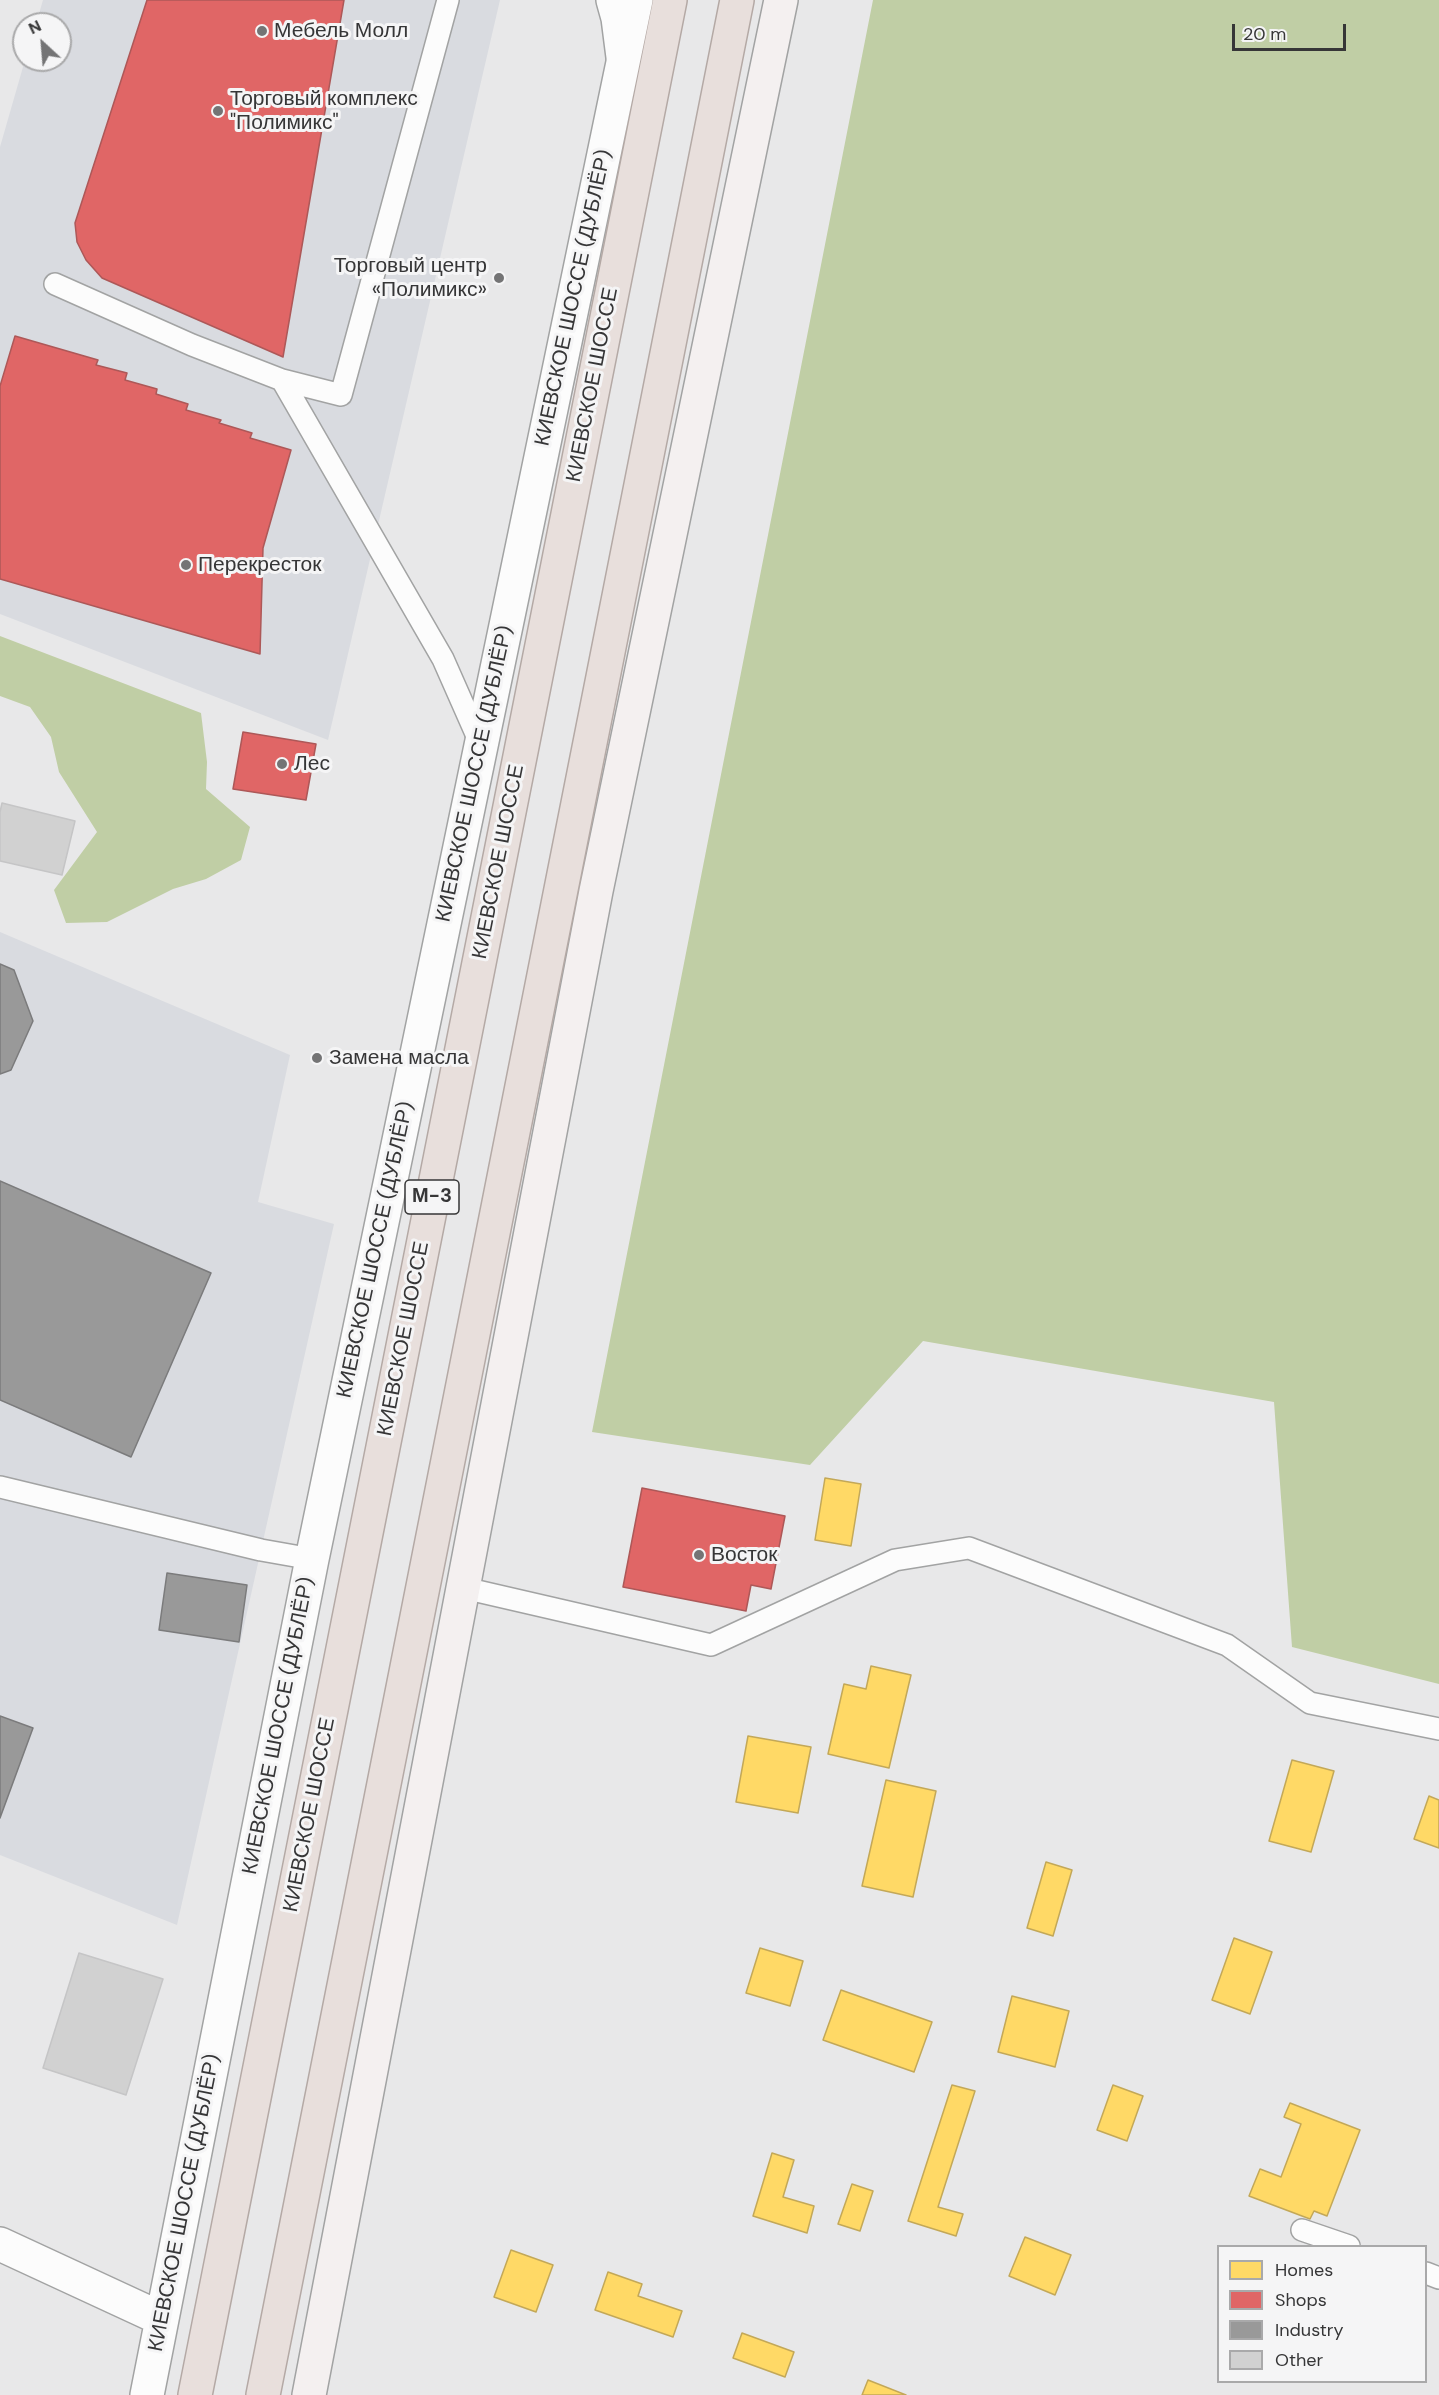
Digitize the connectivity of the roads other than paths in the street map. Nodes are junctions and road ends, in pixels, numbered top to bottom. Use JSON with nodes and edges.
{"nodes":[{"id":1,"x":448,"y":0,"type":"edge"},
{"id":2,"x":613,"y":0,"type":"edge"},
{"id":3,"x":636,"y":0,"type":"edge"},
{"id":4,"x":670,"y":0,"type":"edge"},
{"id":5,"x":737,"y":0,"type":"edge"},
{"id":6,"x":781,"y":0,"type":"edge"},
{"id":7,"x":624,"y":59,"type":"junction"},
{"id":8,"x":54,"y":284,"type":"dead end"},
{"id":9,"x":282,"y":380,"type":"junction"},
{"id":10,"x":481,"y":746,"type":"junction"},
{"id":11,"x":0,"y":1487,"type":"edge"},
{"id":12,"x":312,"y":1559,"type":"junction"},
{"id":13,"x":464,"y":1588,"type":"junction"},
{"id":14,"x":1439,"y":1729,"type":"edge"},
{"id":15,"x":1302,"y":2230,"type":"dead end"},
{"id":16,"x":0,"y":2244,"type":"edge"},
{"id":17,"x":1343,"y":2245,"type":"edge"},
{"id":18,"x":162,"y":2319,"type":"junction"},
{"id":19,"x":312,"y":2394,"type":"edge"},
{"id":20,"x":147,"y":2395,"type":"edge"},
{"id":21,"x":195,"y":2395,"type":"edge"},
{"id":22,"x":263,"y":2395,"type":"edge"}],
"edges":[{"from":1,"to":9,"type":"lane"},
{"from":2,"to":7,"type":"street"},
{"from":3,"to":7,"type":"street","name":"КИЕВСКОЕ ШОССЕ (ДУБЛЁР)"},
{"from":4,"to":21,"type":"highway","name":"КИЕВСКОЕ ШОССЕ","number":"М-3"},
{"from":5,"to":22,"type":"highway"},
{"from":6,"to":13,"type":"main road"},
{"from":7,"to":10,"type":"street","name":"КИЕВСКОЕ ШОССЕ (ДУБЛЁР)"},
{"from":8,"to":9,"type":"lane"},
{"from":9,"to":10,"type":"lane"},
{"from":10,"to":12,"type":"street","name":"КИЕВСКОЕ ШОССЕ (ДУБЛЁР)"},
{"from":11,"to":12,"type":"lane"},
{"from":12,"to":18,"type":"street","name":"КИЕВСКОЕ ШОССЕ (ДУБЛЁР)"},
{"from":13,"to":14,"type":"lane"},
{"from":13,"to":19,"type":"main road"},
{"from":15,"to":17,"type":"lane"},
{"from":16,"to":18,"type":"street"},
{"from":18,"to":20,"type":"street","name":"КИЕВСКОЕ ШОССЕ (ДУБЛЁР)"}]}
